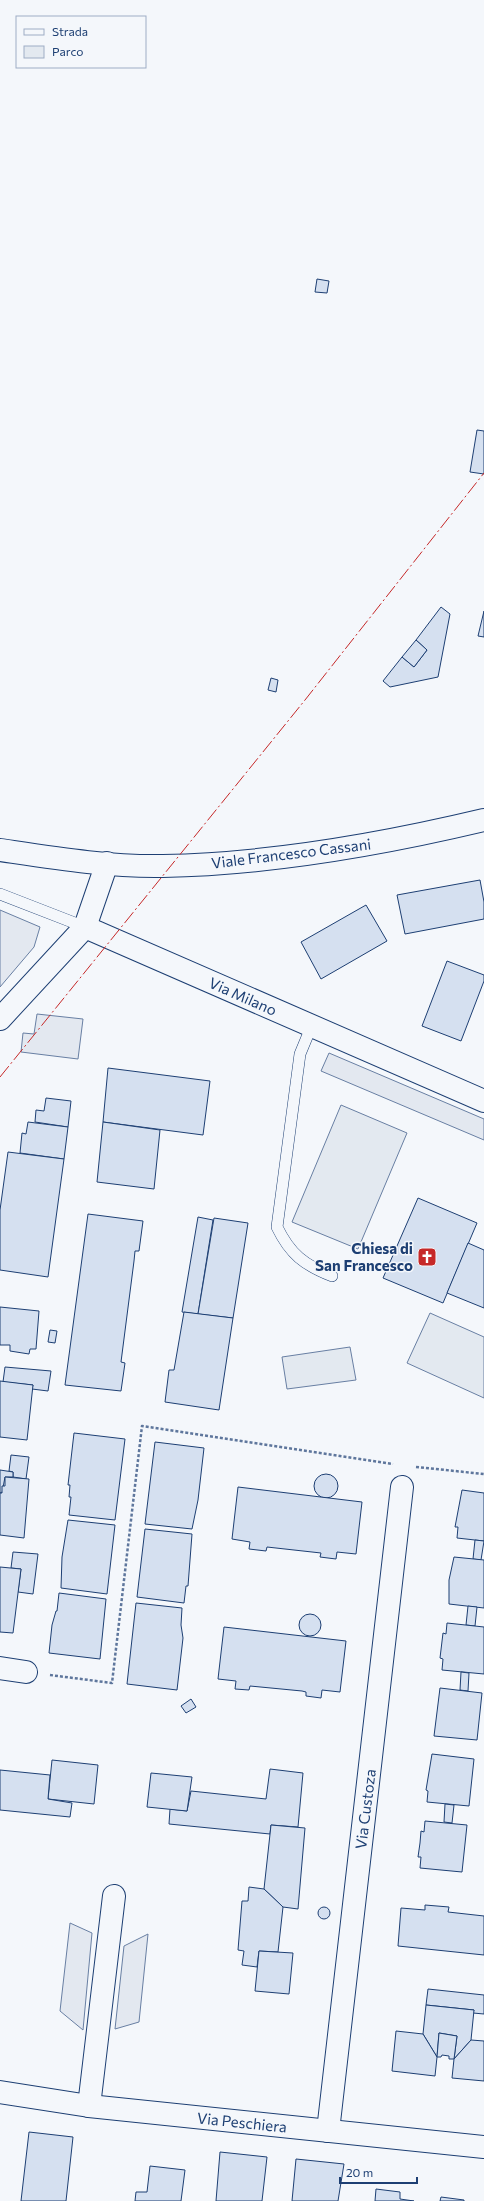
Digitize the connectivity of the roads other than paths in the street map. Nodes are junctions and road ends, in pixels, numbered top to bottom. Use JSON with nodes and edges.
{"nodes":[{"id":1,"x":484,"y":820,"type":"edge"},
{"id":2,"x":0,"y":850,"type":"edge"},
{"id":3,"x":107,"y":863,"type":"junction"},
{"id":4,"x":0,"y":894,"type":"edge"},
{"id":5,"x":85,"y":927,"type":"junction"},
{"id":6,"x":0,"y":1019,"type":"edge"},
{"id":7,"x":312,"y":1026,"type":"junction"},
{"id":8,"x":484,"y":1101,"type":"edge"},
{"id":9,"x":332,"y":1276,"type":"dead end"},
{"id":10,"x":402,"y":1487,"type":"dead end"},
{"id":11,"x":0,"y":1668,"type":"edge"},
{"id":12,"x":26,"y":1672,"type":"road end"},
{"id":13,"x":114,"y":1896,"type":"dead end"},
{"id":14,"x":0,"y":2092,"type":"edge"},
{"id":15,"x":89,"y":2106,"type":"junction"},
{"id":16,"x":328,"y":2130,"type":"junction"},
{"id":17,"x":484,"y":2147,"type":"edge"}],
"edges":[{"from":1,"to":3,"type":"street","name":"Viale Francesco Cassani"},
{"from":2,"to":3,"type":"street","name":"Viale Francesco Cassani"},
{"from":3,"to":5,"type":"street"},
{"from":4,"to":5,"type":"lane","name":"Via Milano"},
{"from":5,"to":6,"type":"street"},
{"from":5,"to":7,"type":"street","name":"Via Milano"},
{"from":7,"to":8,"type":"street","name":"Via Milano"},
{"from":7,"to":9,"type":"lane"},
{"from":10,"to":16,"type":"street","name":"Via Custoza"},
{"from":11,"to":12,"type":"street"},
{"from":13,"to":15,"type":"street"},
{"from":14,"to":15,"type":"street","name":"Via Peschiera"},
{"from":15,"to":16,"type":"street","name":"Via Peschiera"},
{"from":16,"to":17,"type":"street","name":"Via Peschiera"}]}
